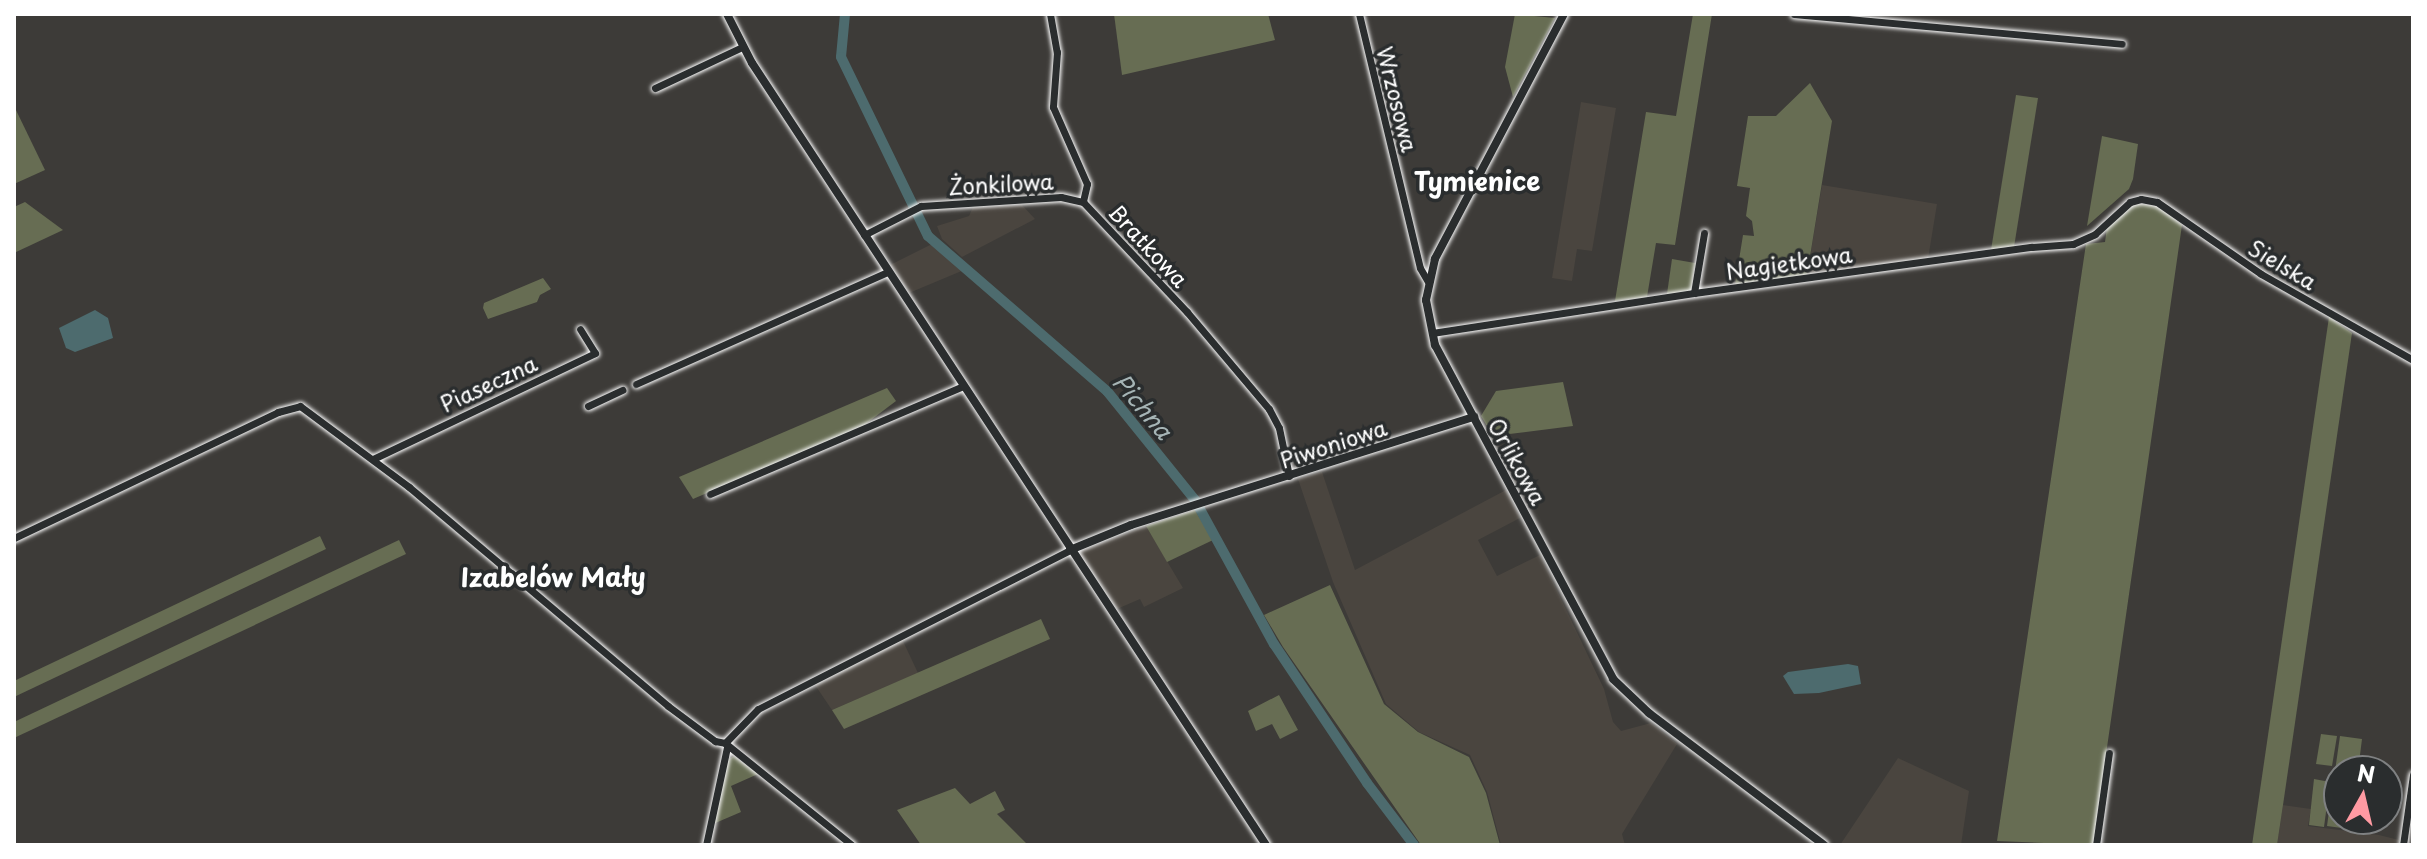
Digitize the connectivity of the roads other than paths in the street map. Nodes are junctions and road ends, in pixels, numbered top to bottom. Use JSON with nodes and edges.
{"nodes":[{"id":1,"x":727,"y":14,"type":"edge"},
{"id":2,"x":1050,"y":14,"type":"edge"},
{"id":3,"x":1359,"y":14,"type":"edge"},
{"id":4,"x":1564,"y":14,"type":"edge"},
{"id":5,"x":1794,"y":14,"type":"edge"},
{"id":6,"x":2122,"y":44,"type":"dead end"},
{"id":7,"x":742,"y":47,"type":"junction"},
{"id":8,"x":655,"y":88,"type":"dead end"},
{"id":9,"x":2137,"y":199,"type":"joint"},
{"id":10,"x":1083,"y":202,"type":"junction"},
{"id":11,"x":1704,"y":233,"type":"dead end"},
{"id":12,"x":864,"y":235,"type":"junction"},
{"id":13,"x":888,"y":272,"type":"junction"},
{"id":14,"x":1428,"y":282,"type":"junction"},
{"id":15,"x":1694,"y":293,"type":"junction"},
{"id":16,"x":580,"y":329,"type":"dead end"},
{"id":17,"x":1432,"y":333,"type":"junction"},
{"id":18,"x":2413,"y":360,"type":"edge"},
{"id":19,"x":636,"y":384,"type":"dead end"},
{"id":20,"x":963,"y":386,"type":"junction"},
{"id":21,"x":622,"y":390,"type":"dead end"},
{"id":22,"x":588,"y":406,"type":"dead end"},
{"id":23,"x":1474,"y":417,"type":"junction"},
{"id":24,"x":373,"y":459,"type":"junction"},
{"id":25,"x":1289,"y":476,"type":"junction"},
{"id":26,"x":710,"y":494,"type":"dead end"},
{"id":27,"x":14,"y":538,"type":"edge"},
{"id":28,"x":1070,"y":550,"type":"junction"},
{"id":29,"x":726,"y":745,"type":"junction"},
{"id":30,"x":2109,"y":753,"type":"dead end"},
{"id":31,"x":2413,"y":775,"type":"edge"},
{"id":32,"x":706,"y":845,"type":"edge"},
{"id":33,"x":852,"y":845,"type":"edge"},
{"id":34,"x":1266,"y":845,"type":"edge"},
{"id":35,"x":1824,"y":845,"type":"edge"},
{"id":36,"x":2096,"y":845,"type":"edge"},
{"id":37,"x":2403,"y":845,"type":"edge"}],
"edges":[{"from":1,"to":7,"type":"street"},
{"from":2,"to":10,"type":"street","name":"Bratkowa"},
{"from":3,"to":14,"type":"street","name":"Wrzosowa"},
{"from":4,"to":14,"type":"street","name":"Orlikowa"},
{"from":5,"to":6,"type":"street"},
{"from":7,"to":8,"type":"street"},
{"from":7,"to":12,"type":"street"},
{"from":9,"to":15,"type":"street","name":"Nagietkowa"},
{"from":9,"to":18,"type":"street","name":"Sielska"},
{"from":10,"to":12,"type":"street","name":"Żonkilowa"},
{"from":10,"to":25,"type":"street","name":"Bratkowa"},
{"from":11,"to":15,"type":"street"},
{"from":12,"to":13,"type":"street"},
{"from":13,"to":19,"type":"street"},
{"from":13,"to":20,"type":"street"},
{"from":14,"to":17,"type":"street","name":"Orlikowa"},
{"from":15,"to":17,"type":"street","name":"Nagietkowa"},
{"from":16,"to":24,"type":"street","name":"Piaseczna"},
{"from":17,"to":23,"type":"street","name":"Orlikowa"},
{"from":20,"to":26,"type":"street"},
{"from":20,"to":28,"type":"street"},
{"from":21,"to":22,"type":"street"},
{"from":23,"to":25,"type":"street","name":"Piwoniowa"},
{"from":23,"to":35,"type":"street","name":"Orlikowa"},
{"from":24,"to":27,"type":"street"},
{"from":24,"to":29,"type":"street"},
{"from":25,"to":28,"type":"street","name":"Piwoniowa"},
{"from":28,"to":29,"type":"street"},
{"from":28,"to":34,"type":"street"},
{"from":29,"to":32,"type":"street"},
{"from":29,"to":33,"type":"street"},
{"from":30,"to":36,"type":"street"},
{"from":31,"to":37,"type":"street"}]}
